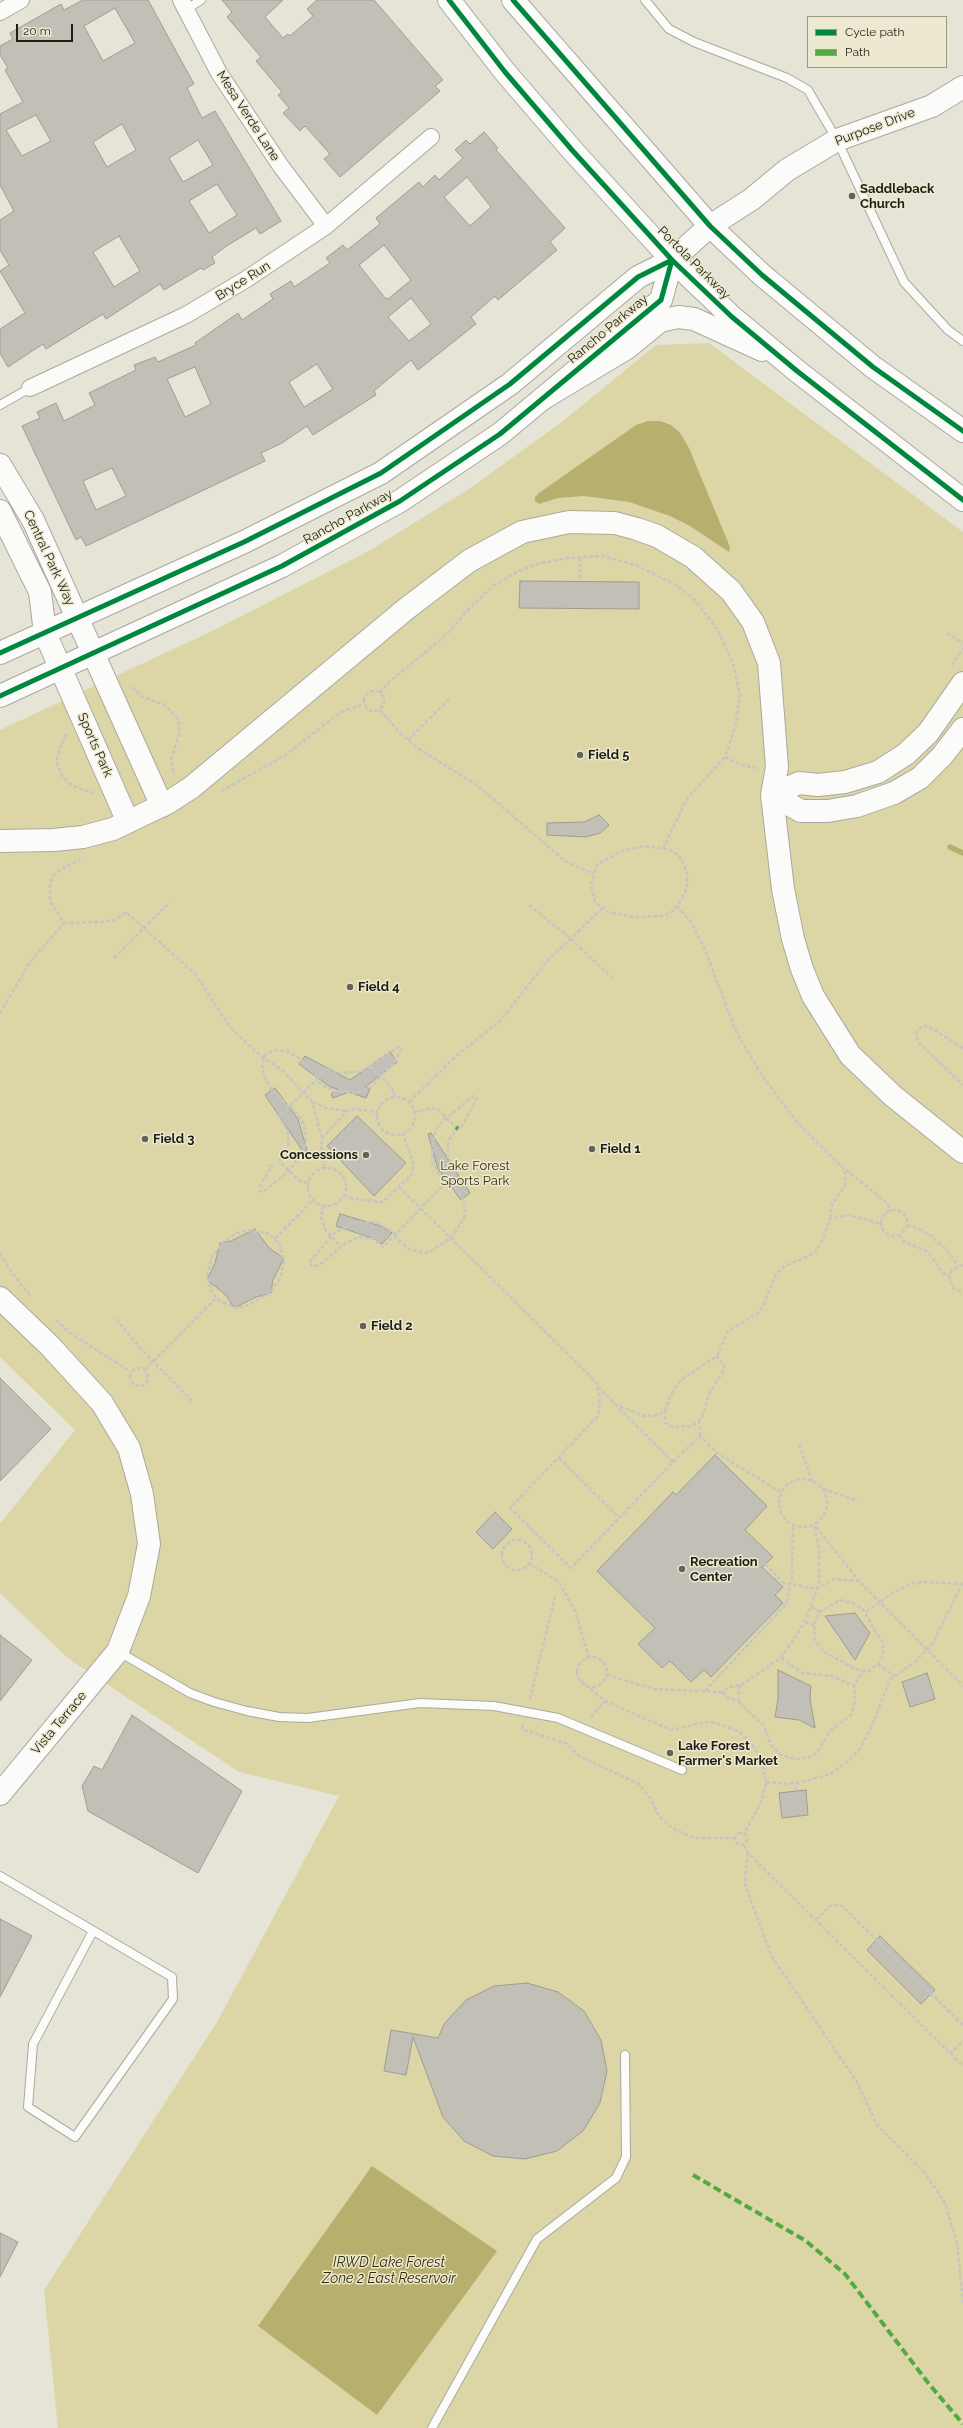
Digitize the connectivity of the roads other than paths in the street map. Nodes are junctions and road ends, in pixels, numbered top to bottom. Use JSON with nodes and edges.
{"nodes":[{"id":1,"x":21,"y":0,"type":"edge"},
{"id":2,"x":201,"y":0,"type":"edge"},
{"id":3,"x":449,"y":0,"type":"edge"},
{"id":4,"x":513,"y":0,"type":"edge"},
{"id":5,"x":645,"y":0,"type":"edge"},
{"id":6,"x":183,"y":5,"type":"edge"},
{"id":7,"x":0,"y":12,"type":"edge"},
{"id":8,"x":963,"y":87,"type":"edge"},
{"id":9,"x":431,"y":137,"type":"dead end"},
{"id":10,"x":837,"y":140,"type":"junction"},
{"id":11,"x":326,"y":226,"type":"junction"},
{"id":12,"x":710,"y":226,"type":"junction"},
{"id":13,"x":672,"y":260,"type":"junction"},
{"id":14,"x":963,"y":341,"type":"edge"},
{"id":15,"x":783,"y":359,"type":"junction"},
{"id":16,"x":30,"y":388,"type":"joint"},
{"id":17,"x":542,"y":399,"type":"junction"},
{"id":18,"x":0,"y":405,"type":"edge"},
{"id":19,"x":963,"y":431,"type":"edge"},
{"id":20,"x":0,"y":465,"type":"edge"},
{"id":21,"x":963,"y":500,"type":"edge"},
{"id":22,"x":0,"y":511,"type":"edge"},
{"id":23,"x":76,"y":618,"type":"junction"},
{"id":24,"x":45,"y":633,"type":"junction"},
{"id":25,"x":0,"y":654,"type":"edge"},
{"id":26,"x":92,"y":654,"type":"junction"},
{"id":27,"x":61,"y":668,"type":"junction"},
{"id":28,"x":956,"y":678,"type":"edge"},
{"id":29,"x":0,"y":696,"type":"edge"},
{"id":30,"x":963,"y":728,"type":"edge"},
{"id":31,"x":772,"y":795,"type":"junction"},
{"id":32,"x":162,"y":806,"type":"junction"},
{"id":33,"x":128,"y":822,"type":"junction"},
{"id":34,"x":0,"y":842,"type":"edge"},
{"id":35,"x":963,"y":1152,"type":"edge"},
{"id":36,"x":0,"y":1298,"type":"edge"},
{"id":37,"x":118,"y":1651,"type":"junction"},
{"id":38,"x":682,"y":1770,"type":"dead end"},
{"id":39,"x":0,"y":1794,"type":"edge"},
{"id":40,"x":0,"y":1876,"type":"edge"},
{"id":41,"x":93,"y":1931,"type":"junction"},
{"id":42,"x":625,"y":2055,"type":"dead end"},
{"id":43,"x":432,"y":2428,"type":"edge"}],
"edges":[{"from":1,"to":7,"type":"street"},
{"from":2,"to":6,"type":"lane"},
{"from":3,"to":13,"type":"main road","name":"Portola Parkway"},
{"from":4,"to":12,"type":"main road"},
{"from":5,"to":10,"type":"lane"},
{"from":6,"to":11,"type":"street","name":"Mesa Verde Lane"},
{"from":8,"to":10,"type":"main road","name":"Purpose Drive"},
{"from":9,"to":11,"type":"street","name":"Bryce Run"},
{"from":10,"to":12,"type":"main road","name":"Purpose Drive"},
{"from":10,"to":14,"type":"lane"},
{"from":11,"to":16,"type":"street","name":"Bryce Run"},
{"from":12,"to":13,"type":"main road","name":"Rancho Parkway"},
{"from":12,"to":19,"type":"main road"},
{"from":13,"to":15,"type":"main road","name":"Portola Parkway"},
{"from":13,"to":17,"type":"main road","name":"Rancho Parkway"},
{"from":13,"to":23,"type":"main road","name":"Rancho Parkway"},
{"from":15,"to":17,"type":"main road"},
{"from":15,"to":21,"type":"main road","name":"Portola Parkway"},
{"from":16,"to":18,"type":"lane"},
{"from":17,"to":26,"type":"main road","name":"Rancho Parkway"},
{"from":20,"to":23,"type":"main road","name":"Central Park Way"},
{"from":22,"to":24,"type":"main road","name":"Central Park Way"},
{"from":23,"to":24,"type":"main road","name":"Rancho Parkway"},
{"from":23,"to":26,"type":"main road","name":"Central Park Way"},
{"from":24,"to":25,"type":"main road","name":"Rancho Parkway"},
{"from":24,"to":27,"type":"main road","name":"Central Park Way"},
{"from":26,"to":27,"type":"main road","name":"Rancho Parkway"},
{"from":26,"to":32,"type":"main road"},
{"from":27,"to":29,"type":"main road","name":"Rancho Parkway"},
{"from":27,"to":33,"type":"main road","name":"Sports Park"},
{"from":28,"to":31,"type":"main road"},
{"from":30,"to":31,"type":"main road"},
{"from":31,"to":32,"type":"main road"},
{"from":31,"to":35,"type":"main road"},
{"from":32,"to":33,"type":"main road"},
{"from":33,"to":34,"type":"main road"},
{"from":36,"to":37,"type":"main road","name":"Vista Terrace"},
{"from":37,"to":38,"type":"lane"},
{"from":37,"to":39,"type":"main road","name":"Vista Terrace"},
{"from":40,"to":41,"type":"lane"},
{"from":41,"to":41,"type":"lane"},
{"from":42,"to":43,"type":"lane"}]}
